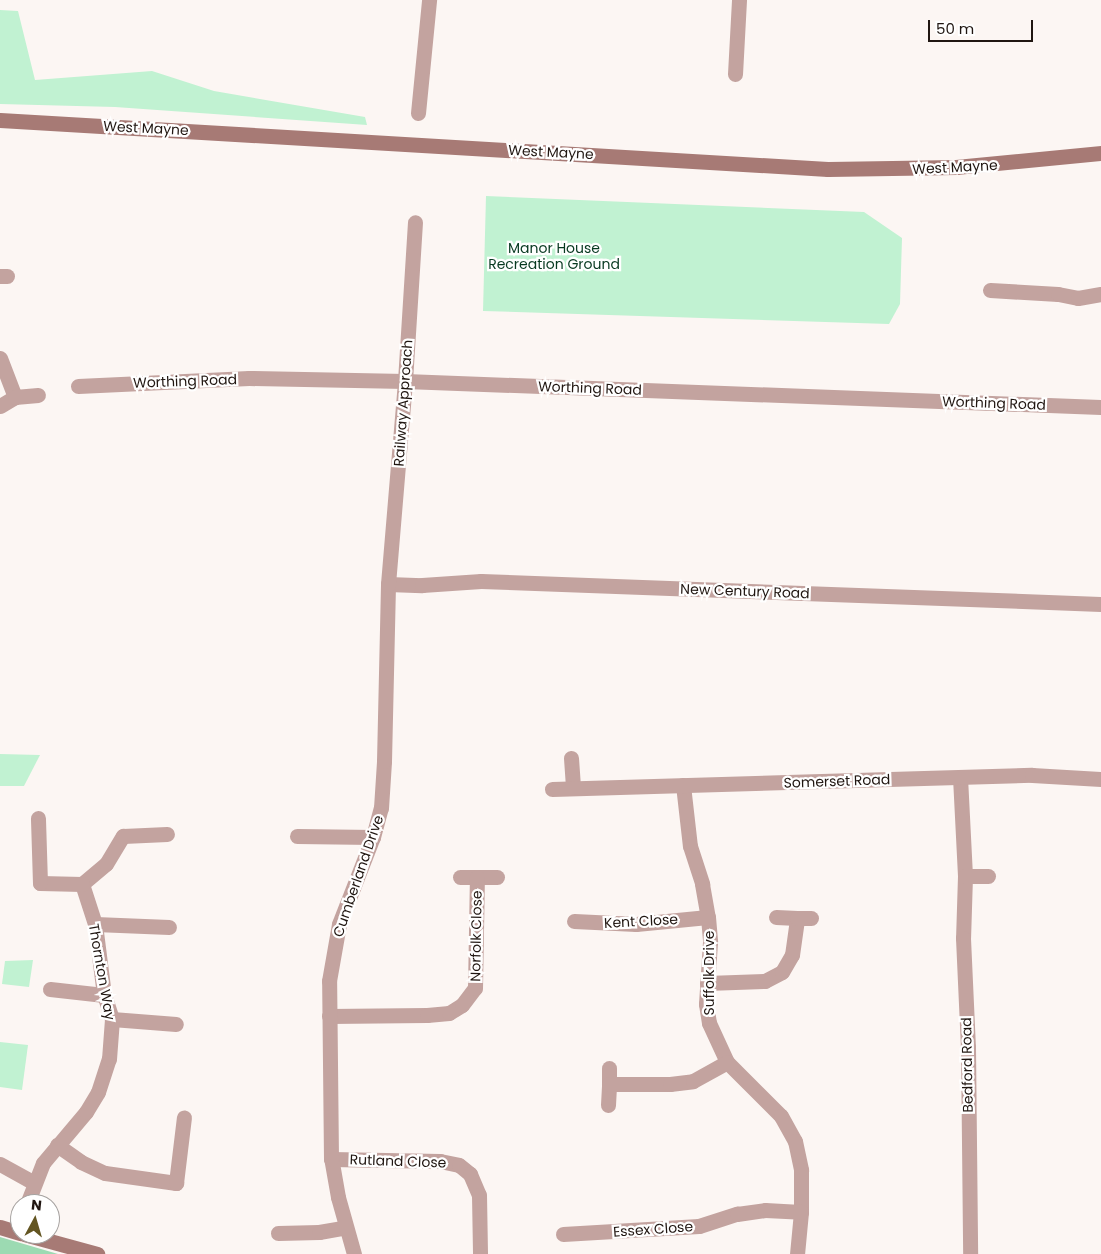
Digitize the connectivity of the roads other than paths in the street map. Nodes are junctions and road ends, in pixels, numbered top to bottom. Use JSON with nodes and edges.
{"nodes":[{"id":1,"x":429,"y":0,"type":"edge"},
{"id":2,"x":739,"y":0,"type":"edge"},
{"id":3,"x":735,"y":74,"type":"dead end"},
{"id":4,"x":418,"y":113,"type":"dead end"},
{"id":5,"x":0,"y":120,"type":"edge"},
{"id":6,"x":1101,"y":153,"type":"edge"},
{"id":7,"x":415,"y":222,"type":"dead end"},
{"id":8,"x":990,"y":290,"type":"dead end"},
{"id":9,"x":1101,"y":294,"type":"edge"},
{"id":10,"x":0,"y":358,"type":"edge"},
{"id":11,"x":405,"y":382,"type":"junction"},
{"id":12,"x":78,"y":386,"type":"dead end"},
{"id":13,"x":38,"y":395,"type":"dead end"},
{"id":14,"x":15,"y":397,"type":"junction"},
{"id":15,"x":0,"y":406,"type":"edge"},
{"id":16,"x":1101,"y":407,"type":"edge"},
{"id":17,"x":388,"y":584,"type":"junction"},
{"id":18,"x":1101,"y":604,"type":"edge"},
{"id":19,"x":571,"y":758,"type":"dead end"},
{"id":20,"x":960,"y":777,"type":"junction"},
{"id":21,"x":1101,"y":779,"type":"edge"},
{"id":22,"x":683,"y":785,"type":"junction"},
{"id":23,"x":573,"y":788,"type":"junction"},
{"id":24,"x":552,"y":789,"type":"dead end"},
{"id":25,"x":38,"y":818,"type":"dead end"},
{"id":26,"x":168,"y":834,"type":"dead end"},
{"id":27,"x":297,"y":836,"type":"dead end"},
{"id":28,"x":373,"y":837,"type":"junction"},
{"id":29,"x":965,"y":876,"type":"junction"},
{"id":30,"x":988,"y":876,"type":"dead end"},
{"id":31,"x":460,"y":877,"type":"dead end"},
{"id":32,"x":477,"y":877,"type":"junction"},
{"id":33,"x":497,"y":877,"type":"dead end"},
{"id":34,"x":82,"y":884,"type":"junction"},
{"id":35,"x":708,"y":917,"type":"junction"},
{"id":36,"x":776,"y":917,"type":"dead end"},
{"id":37,"x":574,"y":921,"type":"dead end"},
{"id":38,"x":95,"y":924,"type":"junction"},
{"id":39,"x":169,"y":927,"type":"dead end"},
{"id":40,"x":706,"y":983,"type":"junction"},
{"id":41,"x":50,"y":990,"type":"dead end"},
{"id":42,"x":104,"y":995,"type":"junction"},
{"id":43,"x":329,"y":1016,"type":"junction"},
{"id":44,"x":112,"y":1019,"type":"junction"},
{"id":45,"x":176,"y":1024,"type":"dead end"},
{"id":46,"x":727,"y":1062,"type":"junction"},
{"id":47,"x":609,"y":1068,"type":"dead end"},
{"id":48,"x":609,"y":1084,"type":"junction"},
{"id":49,"x":608,"y":1105,"type":"dead end"},
{"id":50,"x":184,"y":1117,"type":"dead end"},
{"id":51,"x":57,"y":1145,"type":"junction"},
{"id":52,"x":330,"y":1159,"type":"junction"},
{"id":53,"x":0,"y":1164,"type":"edge"},
{"id":54,"x":33,"y":1182,"type":"junction"},
{"id":55,"x":30,"y":1194,"type":"edge"},
{"id":56,"x":801,"y":1212,"type":"junction"},
{"id":57,"x":346,"y":1227,"type":"junction"},
{"id":58,"x":278,"y":1233,"type":"dead end"},
{"id":59,"x":563,"y":1234,"type":"dead end"},
{"id":60,"x":60,"y":1243,"type":"edge"},
{"id":61,"x":97,"y":1254,"type":"edge"},
{"id":62,"x":354,"y":1254,"type":"edge"},
{"id":63,"x":480,"y":1254,"type":"edge"},
{"id":64,"x":797,"y":1254,"type":"edge"},
{"id":65,"x":970,"y":1254,"type":"edge"}],
"edges":[{"from":1,"to":4,"type":"street"},
{"from":2,"to":3,"type":"street"},
{"from":5,"to":6,"type":"main road","name":"West Mayne"},
{"from":7,"to":11,"type":"street","name":"Railway Approach"},
{"from":8,"to":9,"type":"street"},
{"from":10,"to":14,"type":"street"},
{"from":11,"to":12,"type":"street","name":"Worthing Road"},
{"from":11,"to":16,"type":"street","name":"Worthing Road"},
{"from":11,"to":17,"type":"street","name":"Railway Approach"},
{"from":13,"to":14,"type":"street"},
{"from":14,"to":15,"type":"street"},
{"from":17,"to":18,"type":"street","name":"New Century Road"},
{"from":17,"to":28,"type":"street","name":"Cumberland Drive"},
{"from":19,"to":23,"type":"street"},
{"from":20,"to":21,"type":"street","name":"Somerset Road"},
{"from":20,"to":22,"type":"street","name":"Somerset Road"},
{"from":20,"to":29,"type":"street","name":"Bedford Road"},
{"from":22,"to":23,"type":"street","name":"Somerset Road"},
{"from":22,"to":35,"type":"street","name":"Suffolk Drive"},
{"from":23,"to":24,"type":"street","name":"Somerset Road"},
{"from":25,"to":34,"type":"street"},
{"from":26,"to":34,"type":"street"},
{"from":27,"to":28,"type":"street"},
{"from":28,"to":43,"type":"street","name":"Cumberland Drive"},
{"from":29,"to":30,"type":"street"},
{"from":29,"to":65,"type":"street","name":"Bedford Road"},
{"from":31,"to":32,"type":"street","name":"Norfolk Close"},
{"from":32,"to":33,"type":"street","name":"Norfolk Close"},
{"from":32,"to":43,"type":"street","name":"Norfolk Close"},
{"from":34,"to":38,"type":"street","name":"Thornton Way"},
{"from":35,"to":37,"type":"street","name":"Kent Close"},
{"from":35,"to":40,"type":"street","name":"Suffolk Drive"},
{"from":36,"to":40,"type":"street"},
{"from":38,"to":39,"type":"street"},
{"from":38,"to":42,"type":"street","name":"Thornton Way"},
{"from":40,"to":46,"type":"street","name":"Suffolk Drive"},
{"from":41,"to":42,"type":"street"},
{"from":42,"to":44,"type":"street","name":"Thornton Way"},
{"from":43,"to":52,"type":"street","name":"Cumberland Drive"},
{"from":44,"to":45,"type":"street"},
{"from":44,"to":51,"type":"street","name":"Thornton Way"},
{"from":46,"to":48,"type":"street"},
{"from":46,"to":56,"type":"street","name":"Suffolk Drive"},
{"from":47,"to":48,"type":"street"},
{"from":48,"to":49,"type":"street"},
{"from":50,"to":51,"type":"street"},
{"from":51,"to":54,"type":"street","name":"Thornton Way"},
{"from":52,"to":57,"type":"street","name":"Cumberland Drive"},
{"from":52,"to":63,"type":"street","name":"Rutland Close"},
{"from":53,"to":54,"type":"street"},
{"from":54,"to":55,"type":"street","name":"Thornton Way"},
{"from":56,"to":59,"type":"street","name":"Essex Close"},
{"from":56,"to":64,"type":"street","name":"Suffolk Drive"},
{"from":57,"to":58,"type":"street"},
{"from":57,"to":62,"type":"street","name":"Cumberland Drive"},
{"from":60,"to":61,"type":"main road"}]}
